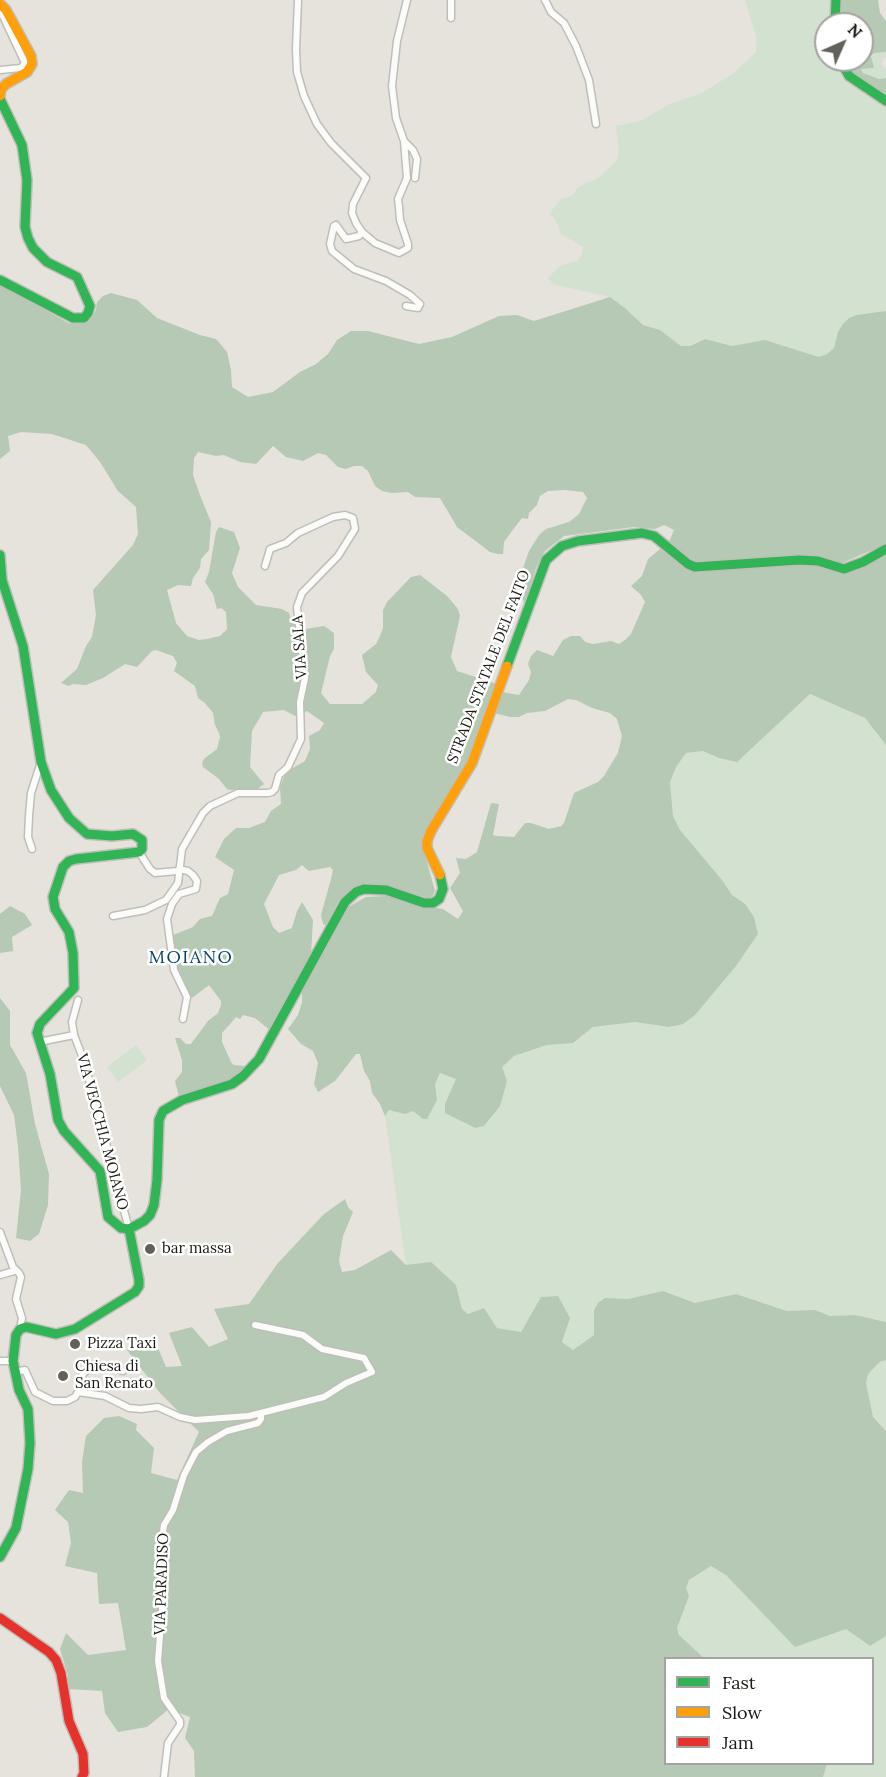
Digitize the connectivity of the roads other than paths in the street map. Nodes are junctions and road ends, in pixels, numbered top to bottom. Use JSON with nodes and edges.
{"nodes":[{"id":1,"x":298,"y":0,"type":"edge"},
{"id":2,"x":407,"y":0,"type":"edge"},
{"id":3,"x":451,"y":0,"type":"edge"},
{"id":4,"x":545,"y":0,"type":"edge"},
{"id":5,"x":1,"y":6,"type":"edge"},
{"id":6,"x":451,"y":18,"type":"dead end"},
{"id":7,"x":0,"y":70,"type":"edge"},
{"id":8,"x":847,"y":72,"type":"edge"},
{"id":9,"x":0,"y":97,"type":"edge"},
{"id":10,"x":886,"y":101,"type":"edge"},
{"id":11,"x":596,"y":124,"type":"dead end"},
{"id":12,"x":404,"y":141,"type":"junction"},
{"id":13,"x":415,"y":178,"type":"dead end"},
{"id":14,"x":362,"y":232,"type":"junction"},
{"id":15,"x":0,"y":280,"type":"edge"},
{"id":16,"x":406,"y":306,"type":"dead end"},
{"id":17,"x":886,"y":549,"type":"edge"},
{"id":18,"x":0,"y":555,"type":"edge"},
{"id":19,"x":265,"y":566,"type":"dead end"},
{"id":20,"x":2,"y":586,"type":"edge"},
{"id":21,"x":41,"y":762,"type":"junction"},
{"id":22,"x":32,"y":849,"type":"dead end"},
{"id":23,"x":139,"y":852,"type":"junction"},
{"id":24,"x":179,"y":871,"type":"junction"},
{"id":25,"x":113,"y":916,"type":"dead end"},
{"id":26,"x":78,"y":1000,"type":"dead end"},
{"id":27,"x":183,"y":1018,"type":"dead end"},
{"id":28,"x":74,"y":1035,"type":"junction"},
{"id":29,"x":39,"y":1042,"type":"junction"},
{"id":30,"x":129,"y":1230,"type":"junction"},
{"id":31,"x":0,"y":1232,"type":"edge"},
{"id":32,"x":14,"y":1271,"type":"junction"},
{"id":33,"x":0,"y":1275,"type":"edge"},
{"id":34,"x":255,"y":1325,"type":"dead end"},
{"id":35,"x":20,"y":1329,"type":"junction"},
{"id":36,"x":0,"y":1361,"type":"edge"},
{"id":37,"x":12,"y":1361,"type":"junction"},
{"id":38,"x":123,"y":1371,"type":"dead end"},
{"id":39,"x":14,"y":1372,"type":"junction"},
{"id":40,"x":78,"y":1392,"type":"junction"},
{"id":41,"x":261,"y":1413,"type":"junction"},
{"id":42,"x":0,"y":1557,"type":"edge"},
{"id":43,"x":0,"y":1618,"type":"edge"},
{"id":44,"x":82,"y":1777,"type":"edge"},
{"id":45,"x":164,"y":1777,"type":"edge"}],
"edges":[{"from":1,"to":14,"type":"street"},
{"from":2,"to":12,"type":"street"},
{"from":3,"to":6,"type":"street"},
{"from":4,"to":11,"type":"street"},
{"from":5,"to":7,"type":"street"},
{"from":5,"to":9,"type":"street"},
{"from":8,"to":10,"type":"street"},
{"from":9,"to":15,"type":"street"},
{"from":12,"to":13,"type":"street"},
{"from":12,"to":14,"type":"street"},
{"from":14,"to":16,"type":"street"},
{"from":17,"to":30,"type":"street","name":"STRADA STATALE DEL FAITO"},
{"from":18,"to":20,"type":"street"},
{"from":19,"to":24,"type":"street","name":"VIA SALA"},
{"from":20,"to":21,"type":"street"},
{"from":21,"to":22,"type":"street"},
{"from":21,"to":23,"type":"street"},
{"from":23,"to":24,"type":"street"},
{"from":23,"to":29,"type":"street"},
{"from":24,"to":25,"type":"street"},
{"from":24,"to":27,"type":"street"},
{"from":26,"to":28,"type":"street","name":"VIA VECCHIA MOIANO"},
{"from":28,"to":29,"type":"street","name":"VIA VECCHIA MOIANO"},
{"from":28,"to":30,"type":"street","name":"VIA VECCHIA MOIANO"},
{"from":29,"to":30,"type":"street"},
{"from":30,"to":35,"type":"street"},
{"from":31,"to":32,"type":"street"},
{"from":32,"to":33,"type":"street"},
{"from":32,"to":35,"type":"street"},
{"from":34,"to":41,"type":"street"},
{"from":35,"to":37,"type":"street"},
{"from":36,"to":37,"type":"street"},
{"from":37,"to":39,"type":"street"},
{"from":38,"to":40,"type":"street"},
{"from":39,"to":40,"type":"street"},
{"from":39,"to":42,"type":"street"},
{"from":40,"to":41,"type":"street"},
{"from":41,"to":45,"type":"street","name":"VIA PARADISO"},
{"from":43,"to":44,"type":"street"}]}
